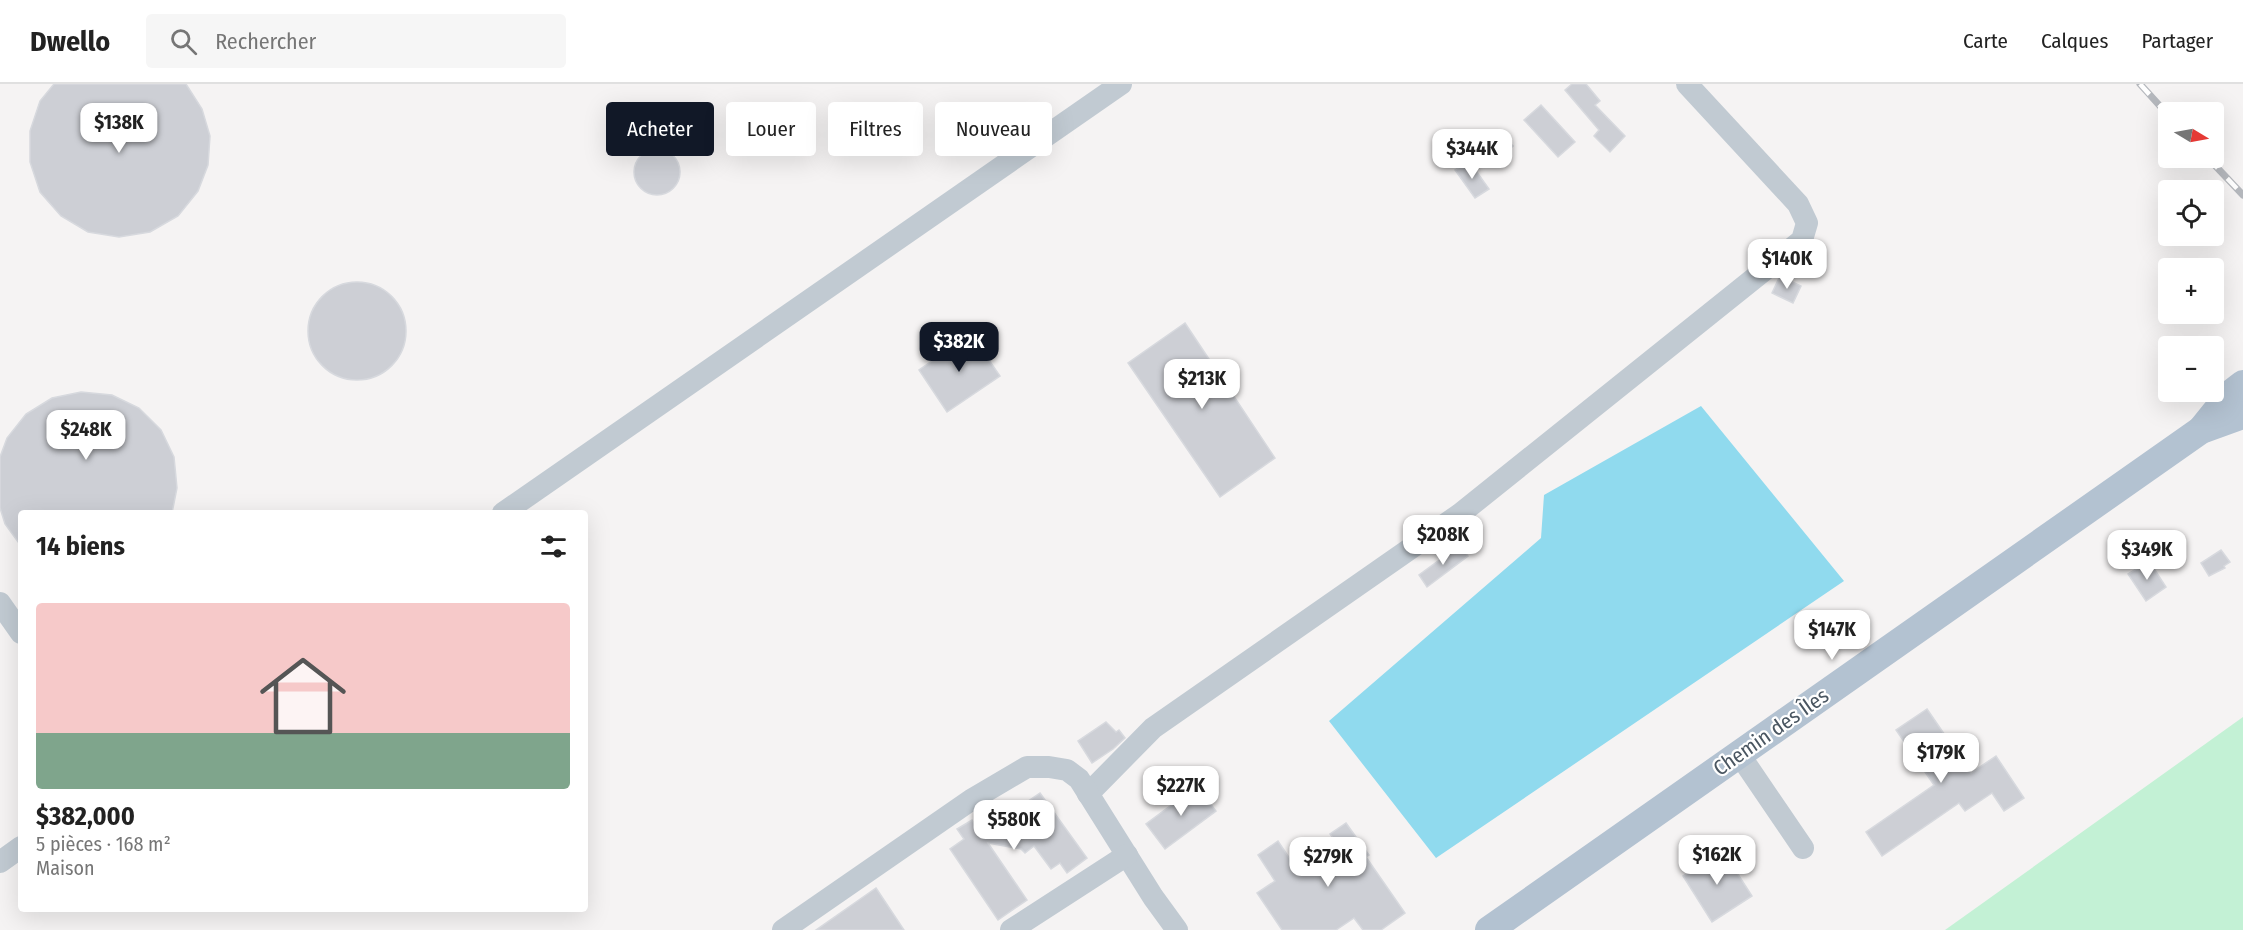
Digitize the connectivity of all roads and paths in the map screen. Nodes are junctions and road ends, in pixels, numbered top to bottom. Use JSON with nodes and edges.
{"nodes":[{"id":1,"x":1121,"y":84,"type":"edge"},
{"id":2,"x":1687,"y":84,"type":"edge"},
{"id":3,"x":2243,"y":384,"type":"edge"},
{"id":4,"x":2243,"y":415,"type":"edge"},
{"id":5,"x":2201,"y":430,"type":"junction"},
{"id":6,"x":507,"y":510,"type":"edge"},
{"id":7,"x":0,"y":603,"type":"edge"},
{"id":8,"x":18,"y":629,"type":"edge"},
{"id":9,"x":1739,"y":754,"type":"junction"},
{"id":10,"x":1088,"y":794,"type":"junction"},
{"id":11,"x":1803,"y":848,"type":"dead end"},
{"id":12,"x":18,"y":850,"type":"edge"},
{"id":13,"x":1127,"y":855,"type":"junction"},
{"id":14,"x":0,"y":862,"type":"edge"},
{"id":15,"x":783,"y":930,"type":"edge"},
{"id":16,"x":1011,"y":930,"type":"edge"},
{"id":17,"x":1177,"y":930,"type":"edge"},
{"id":18,"x":1489,"y":930,"type":"edge"}],
"edges":[{"from":1,"to":6,"type":"lane"},
{"from":2,"to":10,"type":"lane"},
{"from":3,"to":5,"type":"main road","name":"Chemin des Îles"},
{"from":4,"to":5,"type":"main road","name":"Chemin des Îles"},
{"from":5,"to":9,"type":"main road","name":"Chemin des Îles"},
{"from":7,"to":8,"type":"lane"},
{"from":9,"to":11,"type":"lane"},
{"from":9,"to":18,"type":"main road","name":"Chemin des Îles"},
{"from":10,"to":13,"type":"lane"},
{"from":10,"to":15,"type":"lane"},
{"from":12,"to":14,"type":"lane"},
{"from":13,"to":16,"type":"lane"},
{"from":13,"to":17,"type":"lane"}]}
